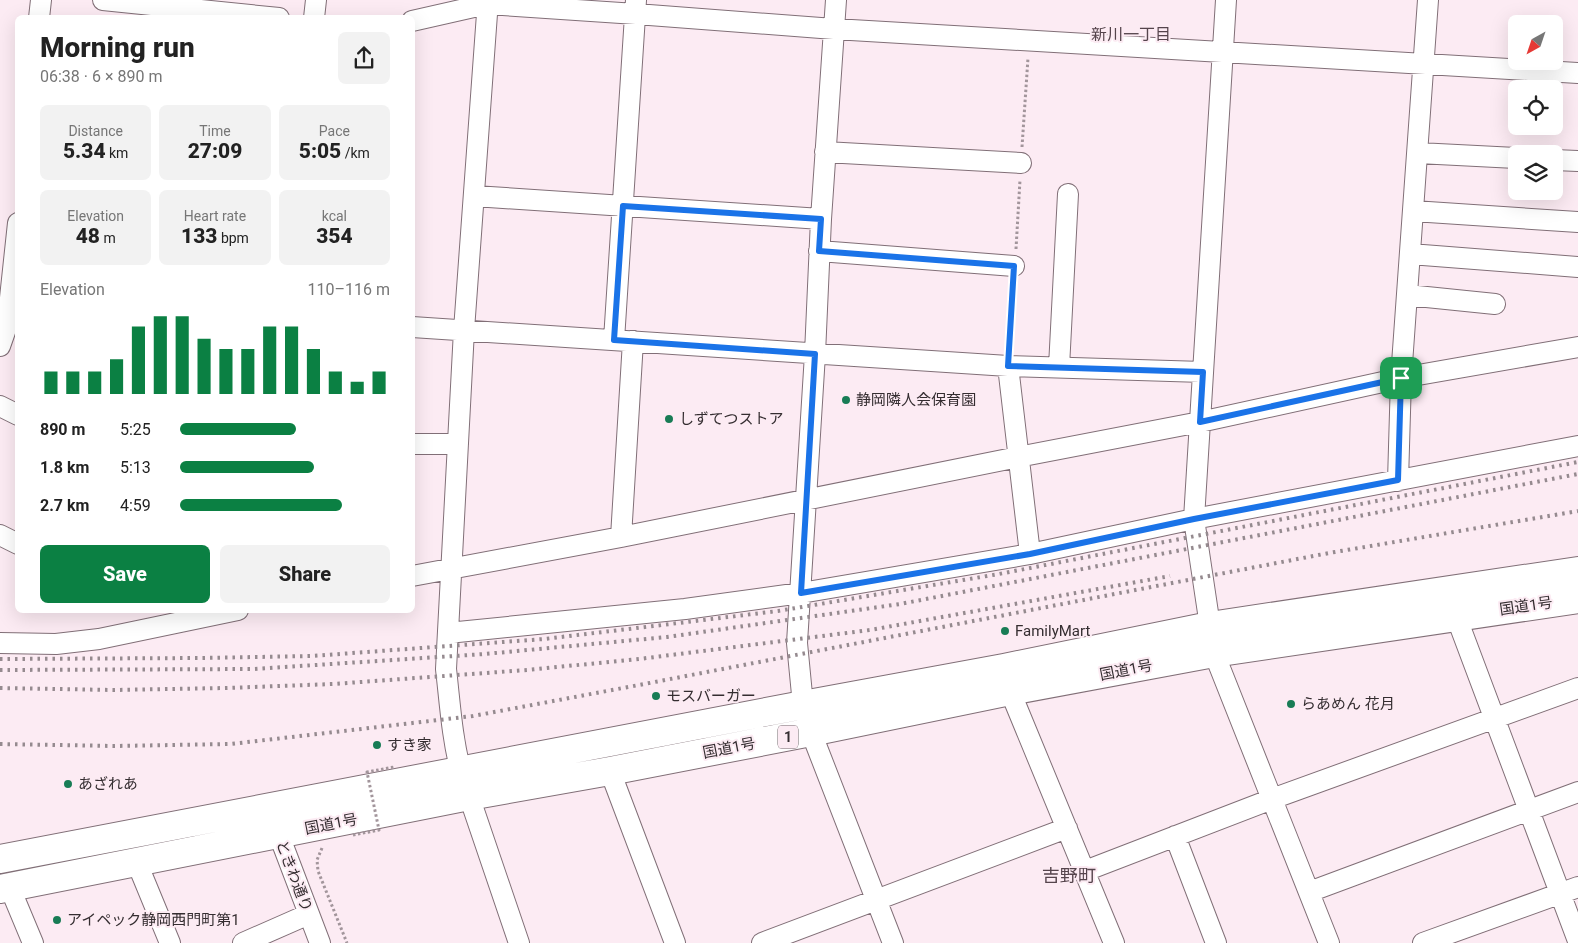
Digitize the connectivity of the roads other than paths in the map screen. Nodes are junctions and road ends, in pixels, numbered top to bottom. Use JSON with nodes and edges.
{"nodes":[{"id":1,"x":41,"y":0,"type":"edge"},
{"id":2,"x":103,"y":0,"type":"edge"},
{"id":3,"x":316,"y":0,"type":"edge"},
{"id":4,"x":836,"y":0,"type":"edge"},
{"id":5,"x":1226,"y":0,"type":"edge"},
{"id":6,"x":1428,"y":0,"type":"edge"},
{"id":7,"x":487,"y":2,"type":"edge"},
{"id":8,"x":636,"y":7,"type":"edge"},
{"id":9,"x":178,"y":8,"type":"edge"},
{"id":10,"x":39,"y":15,"type":"edge"},
{"id":11,"x":249,"y":15,"type":"edge"},
{"id":12,"x":314,"y":15,"type":"edge"},
{"id":13,"x":415,"y":20,"type":"edge"},
{"id":14,"x":834,"y":29,"type":"junction"},
{"id":15,"x":1223,"y":52,"type":"junction"},
{"id":16,"x":1424,"y":64,"type":"junction"},
{"id":17,"x":1578,"y":73,"type":"edge"},
{"id":18,"x":825,"y":152,"type":"junction"},
{"id":19,"x":1418,"y":153,"type":"junction"},
{"id":20,"x":1508,"y":158,"type":"edge"},
{"id":21,"x":1563,"y":160,"type":"edge"},
{"id":22,"x":1578,"y":161,"type":"edge"},
{"id":23,"x":1021,"y":163,"type":"road end"},
{"id":24,"x":1068,"y":194,"type":"dead end"},
{"id":25,"x":474,"y":196,"type":"junction"},
{"id":26,"x":623,"y":206,"type":"junction"},
{"id":27,"x":1414,"y":211,"type":"junction"},
{"id":28,"x":821,"y":219,"type":"junction"},
{"id":29,"x":1578,"y":222,"type":"edge"},
{"id":30,"x":15,"y":251,"type":"edge"},
{"id":31,"x":819,"y":251,"type":"junction"},
{"id":32,"x":1410,"y":254,"type":"junction"},
{"id":33,"x":1014,"y":266,"type":"road end"},
{"id":34,"x":1578,"y":267,"type":"edge"},
{"id":35,"x":1407,"y":295,"type":"junction"},
{"id":36,"x":1495,"y":304,"type":"dead end"},
{"id":37,"x":415,"y":327,"type":"edge"},
{"id":38,"x":464,"y":330,"type":"junction"},
{"id":39,"x":624,"y":340,"type":"junction"},
{"id":40,"x":15,"y":344,"type":"edge"},
{"id":41,"x":0,"y":346,"type":"edge"},
{"id":42,"x":1578,"y":347,"type":"edge"},
{"id":43,"x":815,"y":354,"type":"junction"},
{"id":44,"x":1008,"y":366,"type":"junction"},
{"id":45,"x":1059,"y":367,"type":"junction"},
{"id":46,"x":1203,"y":372,"type":"junction"},
{"id":47,"x":1401,"y":378,"type":"junction"},
{"id":48,"x":0,"y":406,"type":"edge"},
{"id":49,"x":15,"y":414,"type":"edge"},
{"id":50,"x":1200,"y":422,"type":"junction"},
{"id":51,"x":415,"y":444,"type":"edge"},
{"id":52,"x":458,"y":444,"type":"junction"},
{"id":53,"x":1578,"y":446,"type":"edge"},
{"id":54,"x":1018,"y":457,"type":"junction"},
{"id":55,"x":1398,"y":480,"type":"junction"},
{"id":56,"x":807,"y":499,"type":"junction"},
{"id":57,"x":1194,"y":519,"type":"junction"},
{"id":58,"x":0,"y":535,"type":"edge"},
{"id":59,"x":621,"y":537,"type":"junction"},
{"id":60,"x":15,"y":542,"type":"edge"},
{"id":61,"x":1030,"y":554,"type":"junction"},
{"id":62,"x":451,"y":568,"type":"junction"},
{"id":63,"x":1578,"y":571,"type":"edge"},
{"id":64,"x":415,"y":575,"type":"edge"},
{"id":65,"x":801,"y":593,"type":"junction"},
{"id":66,"x":1578,"y":599,"type":"edge"},
{"id":67,"x":212,"y":613,"type":"edge"},
{"id":68,"x":1456,"y":616,"type":"junction"},
{"id":69,"x":1210,"y":626,"type":"junction"},
{"id":70,"x":448,"y":633,"type":"junction"},
{"id":71,"x":0,"y":643,"type":"edge"},
{"id":72,"x":1214,"y":654,"type":"junction"},
{"id":73,"x":1007,"y":680,"type":"junction"},
{"id":74,"x":1578,"y":688,"type":"edge"},
{"id":75,"x":803,"y":705,"type":"junction"},
{"id":76,"x":1494,"y":718,"type":"junction"},
{"id":77,"x":811,"y":732,"type":"junction"},
{"id":78,"x":610,"y":771,"type":"junction"},
{"id":79,"x":465,"y":784,"type":"junction"},
{"id":80,"x":1578,"y":792,"type":"edge"},
{"id":81,"x":1272,"y":800,"type":"junction"},
{"id":82,"x":269,"y":809,"type":"junction"},
{"id":83,"x":1529,"y":811,"type":"junction"},
{"id":84,"x":1067,"y":828,"type":"junction"},
{"id":85,"x":278,"y":834,"type":"junction"},
{"id":86,"x":1175,"y":836,"type":"junction"},
{"id":87,"x":0,"y":859,"type":"edge"},
{"id":88,"x":137,"y":863,"type":"junction"},
{"id":89,"x":1084,"y":871,"type":"junction"},
{"id":90,"x":5,"y":889,"type":"edge"},
{"id":91,"x":1569,"y":890,"type":"edge"},
{"id":92,"x":1309,"y":892,"type":"junction"},
{"id":93,"x":876,"y":899,"type":"junction"},
{"id":94,"x":309,"y":914,"type":"junction"},
{"id":95,"x":1578,"y":941,"type":"edge"},
{"id":96,"x":34,"y":943,"type":"edge"},
{"id":97,"x":170,"y":943,"type":"edge"},
{"id":98,"x":244,"y":943,"type":"edge"},
{"id":99,"x":320,"y":943,"type":"edge"},
{"id":100,"x":519,"y":943,"type":"edge"},
{"id":101,"x":675,"y":943,"type":"edge"},
{"id":102,"x":762,"y":943,"type":"edge"},
{"id":103,"x":893,"y":943,"type":"edge"},
{"id":104,"x":1114,"y":943,"type":"edge"},
{"id":105,"x":1216,"y":943,"type":"edge"},
{"id":106,"x":1329,"y":943,"type":"edge"},
{"id":107,"x":1423,"y":943,"type":"edge"}],
"edges":[{"from":1,"to":10,"type":"street"},
{"from":2,"to":9,"type":"street"},
{"from":3,"to":12,"type":"street"},
{"from":4,"to":14,"type":"street"},
{"from":5,"to":15,"type":"street"},
{"from":6,"to":16,"type":"street"},
{"from":7,"to":8,"type":"street"},
{"from":7,"to":13,"type":"street"},
{"from":7,"to":25,"type":"street"},
{"from":8,"to":14,"type":"street"},
{"from":8,"to":26,"type":"street"},
{"from":9,"to":11,"type":"street"},
{"from":14,"to":15,"type":"street"},
{"from":14,"to":18,"type":"street"},
{"from":15,"to":16,"type":"street"},
{"from":15,"to":46,"type":"street"},
{"from":16,"to":17,"type":"street"},
{"from":16,"to":19,"type":"street"},
{"from":18,"to":23,"type":"street"},
{"from":18,"to":28,"type":"street"},
{"from":19,"to":20,"type":"street"},
{"from":19,"to":27,"type":"street"},
{"from":21,"to":22,"type":"street"},
{"from":24,"to":45,"type":"street"},
{"from":25,"to":26,"type":"street"},
{"from":25,"to":38,"type":"street"},
{"from":26,"to":28,"type":"street"},
{"from":26,"to":39,"type":"street"},
{"from":27,"to":29,"type":"street"},
{"from":27,"to":32,"type":"street"},
{"from":28,"to":31,"type":"street"},
{"from":30,"to":41,"type":"street"},
{"from":31,"to":33,"type":"street"},
{"from":31,"to":43,"type":"street"},
{"from":32,"to":34,"type":"street"},
{"from":32,"to":35,"type":"street"},
{"from":35,"to":36,"type":"street"},
{"from":35,"to":47,"type":"street"},
{"from":37,"to":38,"type":"street"},
{"from":38,"to":39,"type":"street"},
{"from":38,"to":52,"type":"street"},
{"from":39,"to":43,"type":"street"},
{"from":39,"to":59,"type":"street"},
{"from":40,"to":41,"type":"street"},
{"from":42,"to":47,"type":"street"},
{"from":43,"to":44,"type":"street"},
{"from":43,"to":56,"type":"street"},
{"from":44,"to":45,"type":"street"},
{"from":44,"to":54,"type":"street"},
{"from":45,"to":46,"type":"street"},
{"from":46,"to":50,"type":"street"},
{"from":47,"to":50,"type":"street"},
{"from":47,"to":55,"type":"street"},
{"from":48,"to":49,"type":"street"},
{"from":50,"to":54,"type":"street"},
{"from":50,"to":57,"type":"street"},
{"from":51,"to":52,"type":"street"},
{"from":52,"to":62,"type":"street"},
{"from":53,"to":55,"type":"street"},
{"from":54,"to":56,"type":"street"},
{"from":54,"to":61,"type":"street"},
{"from":55,"to":57,"type":"street"},
{"from":56,"to":59,"type":"street"},
{"from":56,"to":65,"type":"street"},
{"from":57,"to":61,"type":"street"},
{"from":57,"to":69,"type":"street"},
{"from":58,"to":60,"type":"street"},
{"from":59,"to":62,"type":"street"},
{"from":61,"to":65,"type":"street"},
{"from":62,"to":64,"type":"street"},
{"from":62,"to":70,"type":"street"},
{"from":63,"to":69,"type":"highway","name":"国道1号","number":"1"},
{"from":65,"to":70,"type":"street"},
{"from":65,"to":75,"type":"street"},
{"from":66,"to":68,"type":"highway","name":"国道1号","number":"1"},
{"from":67,"to":71,"type":"street"},
{"from":68,"to":72,"type":"highway","name":"国道1号","number":"1"},
{"from":68,"to":76,"type":"street"},
{"from":69,"to":72,"type":"street"},
{"from":69,"to":73,"type":"highway","name":"国道1号","number":"1"},
{"from":70,"to":79,"type":"street"},
{"from":72,"to":73,"type":"highway","name":"国道1号","number":"1"},
{"from":72,"to":81,"type":"street"},
{"from":73,"to":75,"type":"highway","name":"国道1号","number":"1"},
{"from":73,"to":77,"type":"highway","name":"国道1号","number":"1"},
{"from":73,"to":84,"type":"street"},
{"from":74,"to":76,"type":"street"},
{"from":75,"to":77,"type":"street"},
{"from":75,"to":79,"type":"highway","name":"国道1号","number":"1"},
{"from":76,"to":81,"type":"street"},
{"from":76,"to":83,"type":"street"},
{"from":77,"to":78,"type":"highway","name":"国道1号","number":"1"},
{"from":77,"to":93,"type":"street"},
{"from":78,"to":79,"type":"highway","name":"国道1号","number":"1"},
{"from":78,"to":101,"type":"street"},
{"from":79,"to":82,"type":"highway","name":"国道1号","number":"1"},
{"from":79,"to":85,"type":"highway","name":"国道1号","number":"1"},
{"from":79,"to":100,"type":"street"},
{"from":80,"to":83,"type":"street"},
{"from":81,"to":86,"type":"street"},
{"from":81,"to":92,"type":"street"},
{"from":82,"to":85,"type":"street","name":"ときわ通り"},
{"from":82,"to":87,"type":"highway","name":"国道1号","number":"1"},
{"from":83,"to":91,"type":"street"},
{"from":83,"to":92,"type":"street"},
{"from":84,"to":89,"type":"street"},
{"from":84,"to":93,"type":"street"},
{"from":85,"to":88,"type":"highway","name":"国道1号","number":"1"},
{"from":85,"to":94,"type":"street","name":"ときわ通り"},
{"from":86,"to":89,"type":"street"},
{"from":86,"to":105,"type":"street"},
{"from":88,"to":90,"type":"highway","name":"国道1号","number":"1"},
{"from":88,"to":97,"type":"street"},
{"from":89,"to":104,"type":"street"},
{"from":90,"to":96,"type":"street"},
{"from":91,"to":95,"type":"street"},
{"from":91,"to":107,"type":"street"},
{"from":92,"to":106,"type":"street"},
{"from":93,"to":102,"type":"street"},
{"from":93,"to":103,"type":"street"},
{"from":94,"to":98,"type":"street"},
{"from":94,"to":99,"type":"street","name":"ときわ通り"}]}
